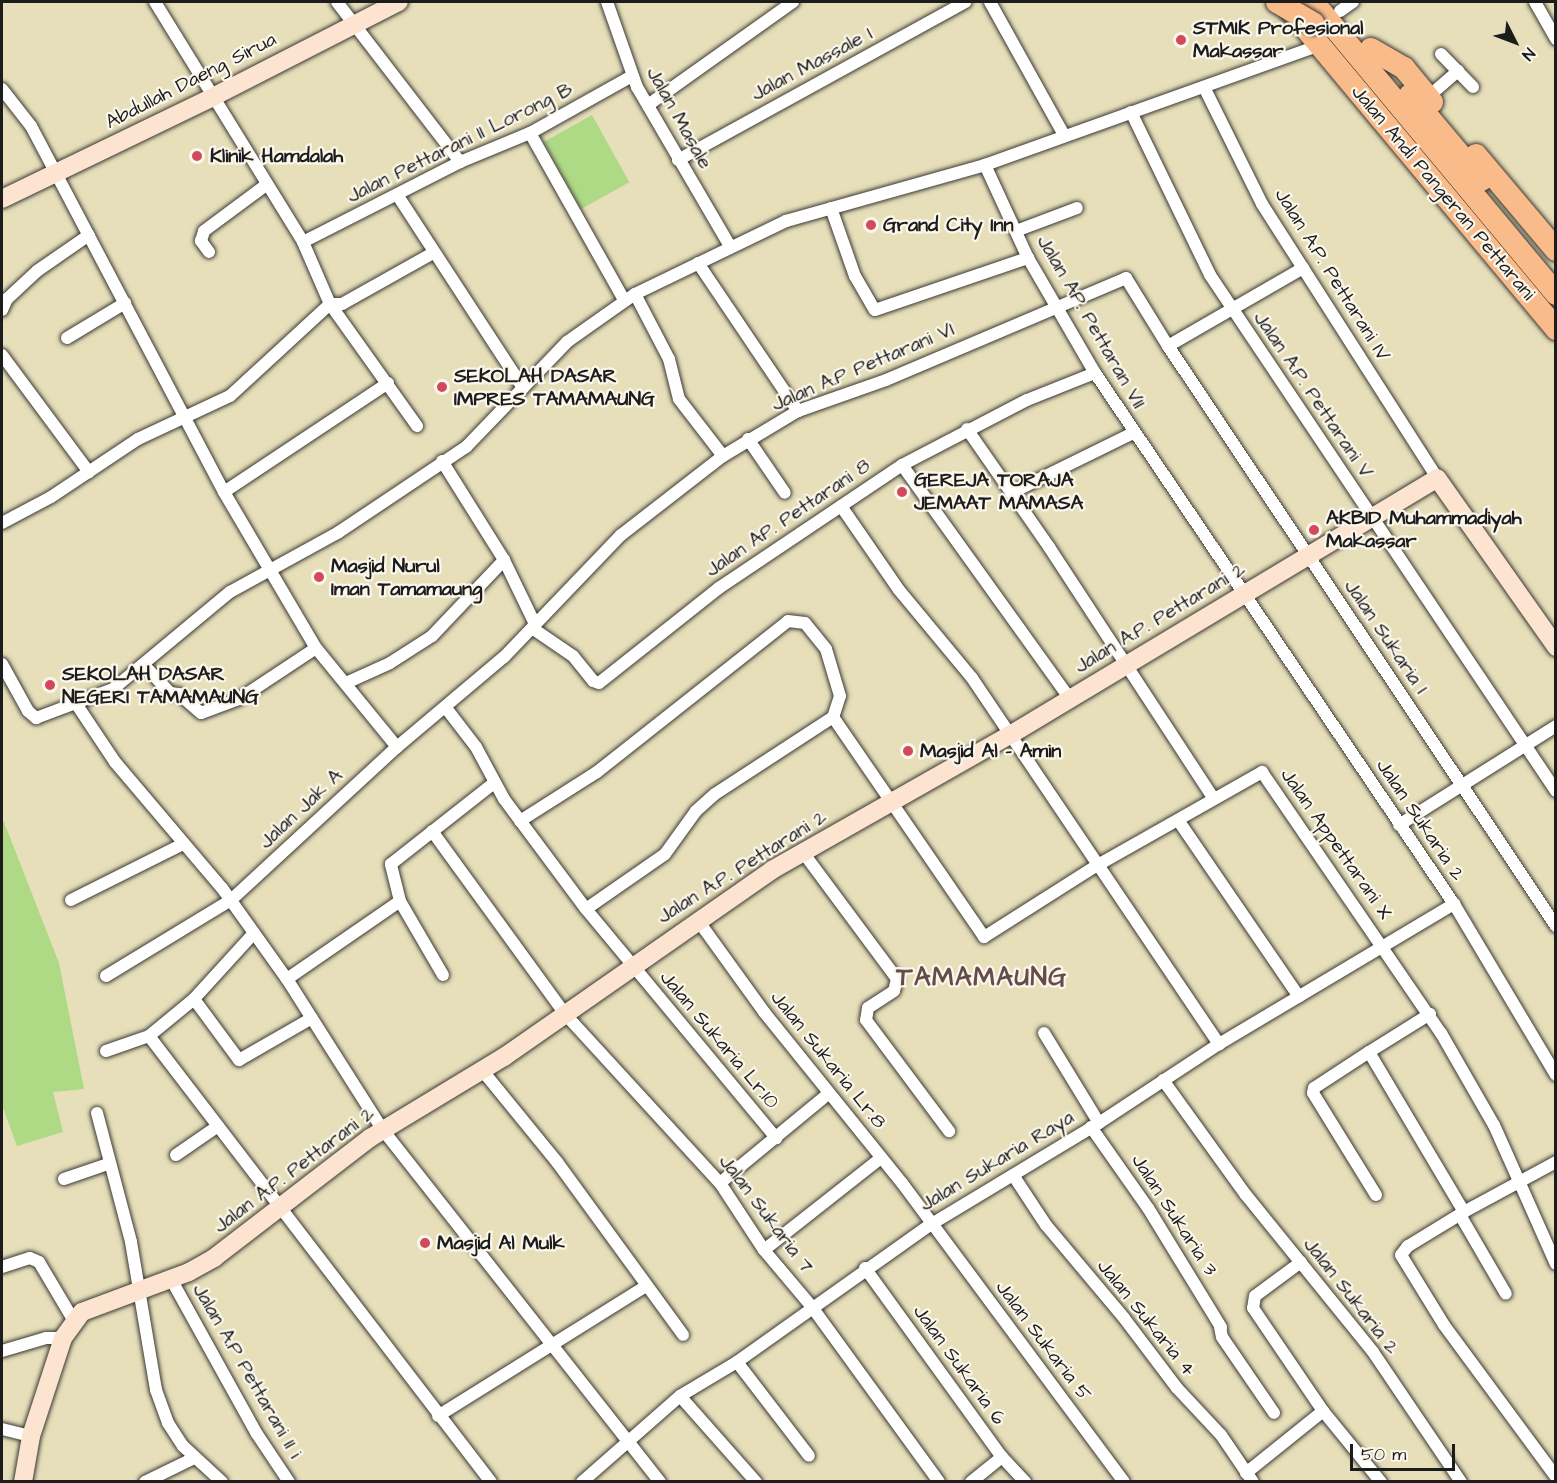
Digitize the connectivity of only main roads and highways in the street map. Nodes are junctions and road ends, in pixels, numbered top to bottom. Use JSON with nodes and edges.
{"nodes":[{"id":1,"x":1276,"y":2,"type":"edge"},
{"id":2,"x":1283,"y":2,"type":"edge"},
{"id":3,"x":1296,"y":2,"type":"edge"},
{"id":4,"x":1341,"y":5,"type":"edge"},
{"id":5,"x":1313,"y":12,"type":"edge"},
{"id":6,"x":1371,"y":49,"type":"junction"},
{"id":7,"x":1446,"y":137,"type":"junction"},
{"id":8,"x":1556,"y":250,"type":"edge"},
{"id":9,"x":1555,"y":261,"type":"edge"},
{"id":10,"x":1556,"y":273,"type":"edge"},
{"id":11,"x":1556,"y":294,"type":"edge"},
{"id":12,"x":1556,"y":317,"type":"edge"},
{"id":13,"x":1556,"y":329,"type":"edge"}],
"edges":[{"from":1,"to":5,"type":"highway","bridge":true},
{"from":2,"to":13,"type":"highway","name":"Jalan Andi Pangeran Pettarani"},
{"from":3,"to":5,"type":"highway"},
{"from":4,"to":6,"type":"highway","name":"Jalan Andi Pangeran Pettarani"},
{"from":5,"to":11,"type":"highway"},
{"from":5,"to":12,"type":"highway"},
{"from":6,"to":7,"type":"highway","name":"Jalan Andi Pangeran Pettarani"},
{"from":6,"to":8,"type":"highway","name":"Jalan Andi Pangeran Pettarani"},
{"from":7,"to":9,"type":"highway"},
{"from":7,"to":10,"type":"highway","name":"Jalan Andi Pangeran Pettarani"}]}
